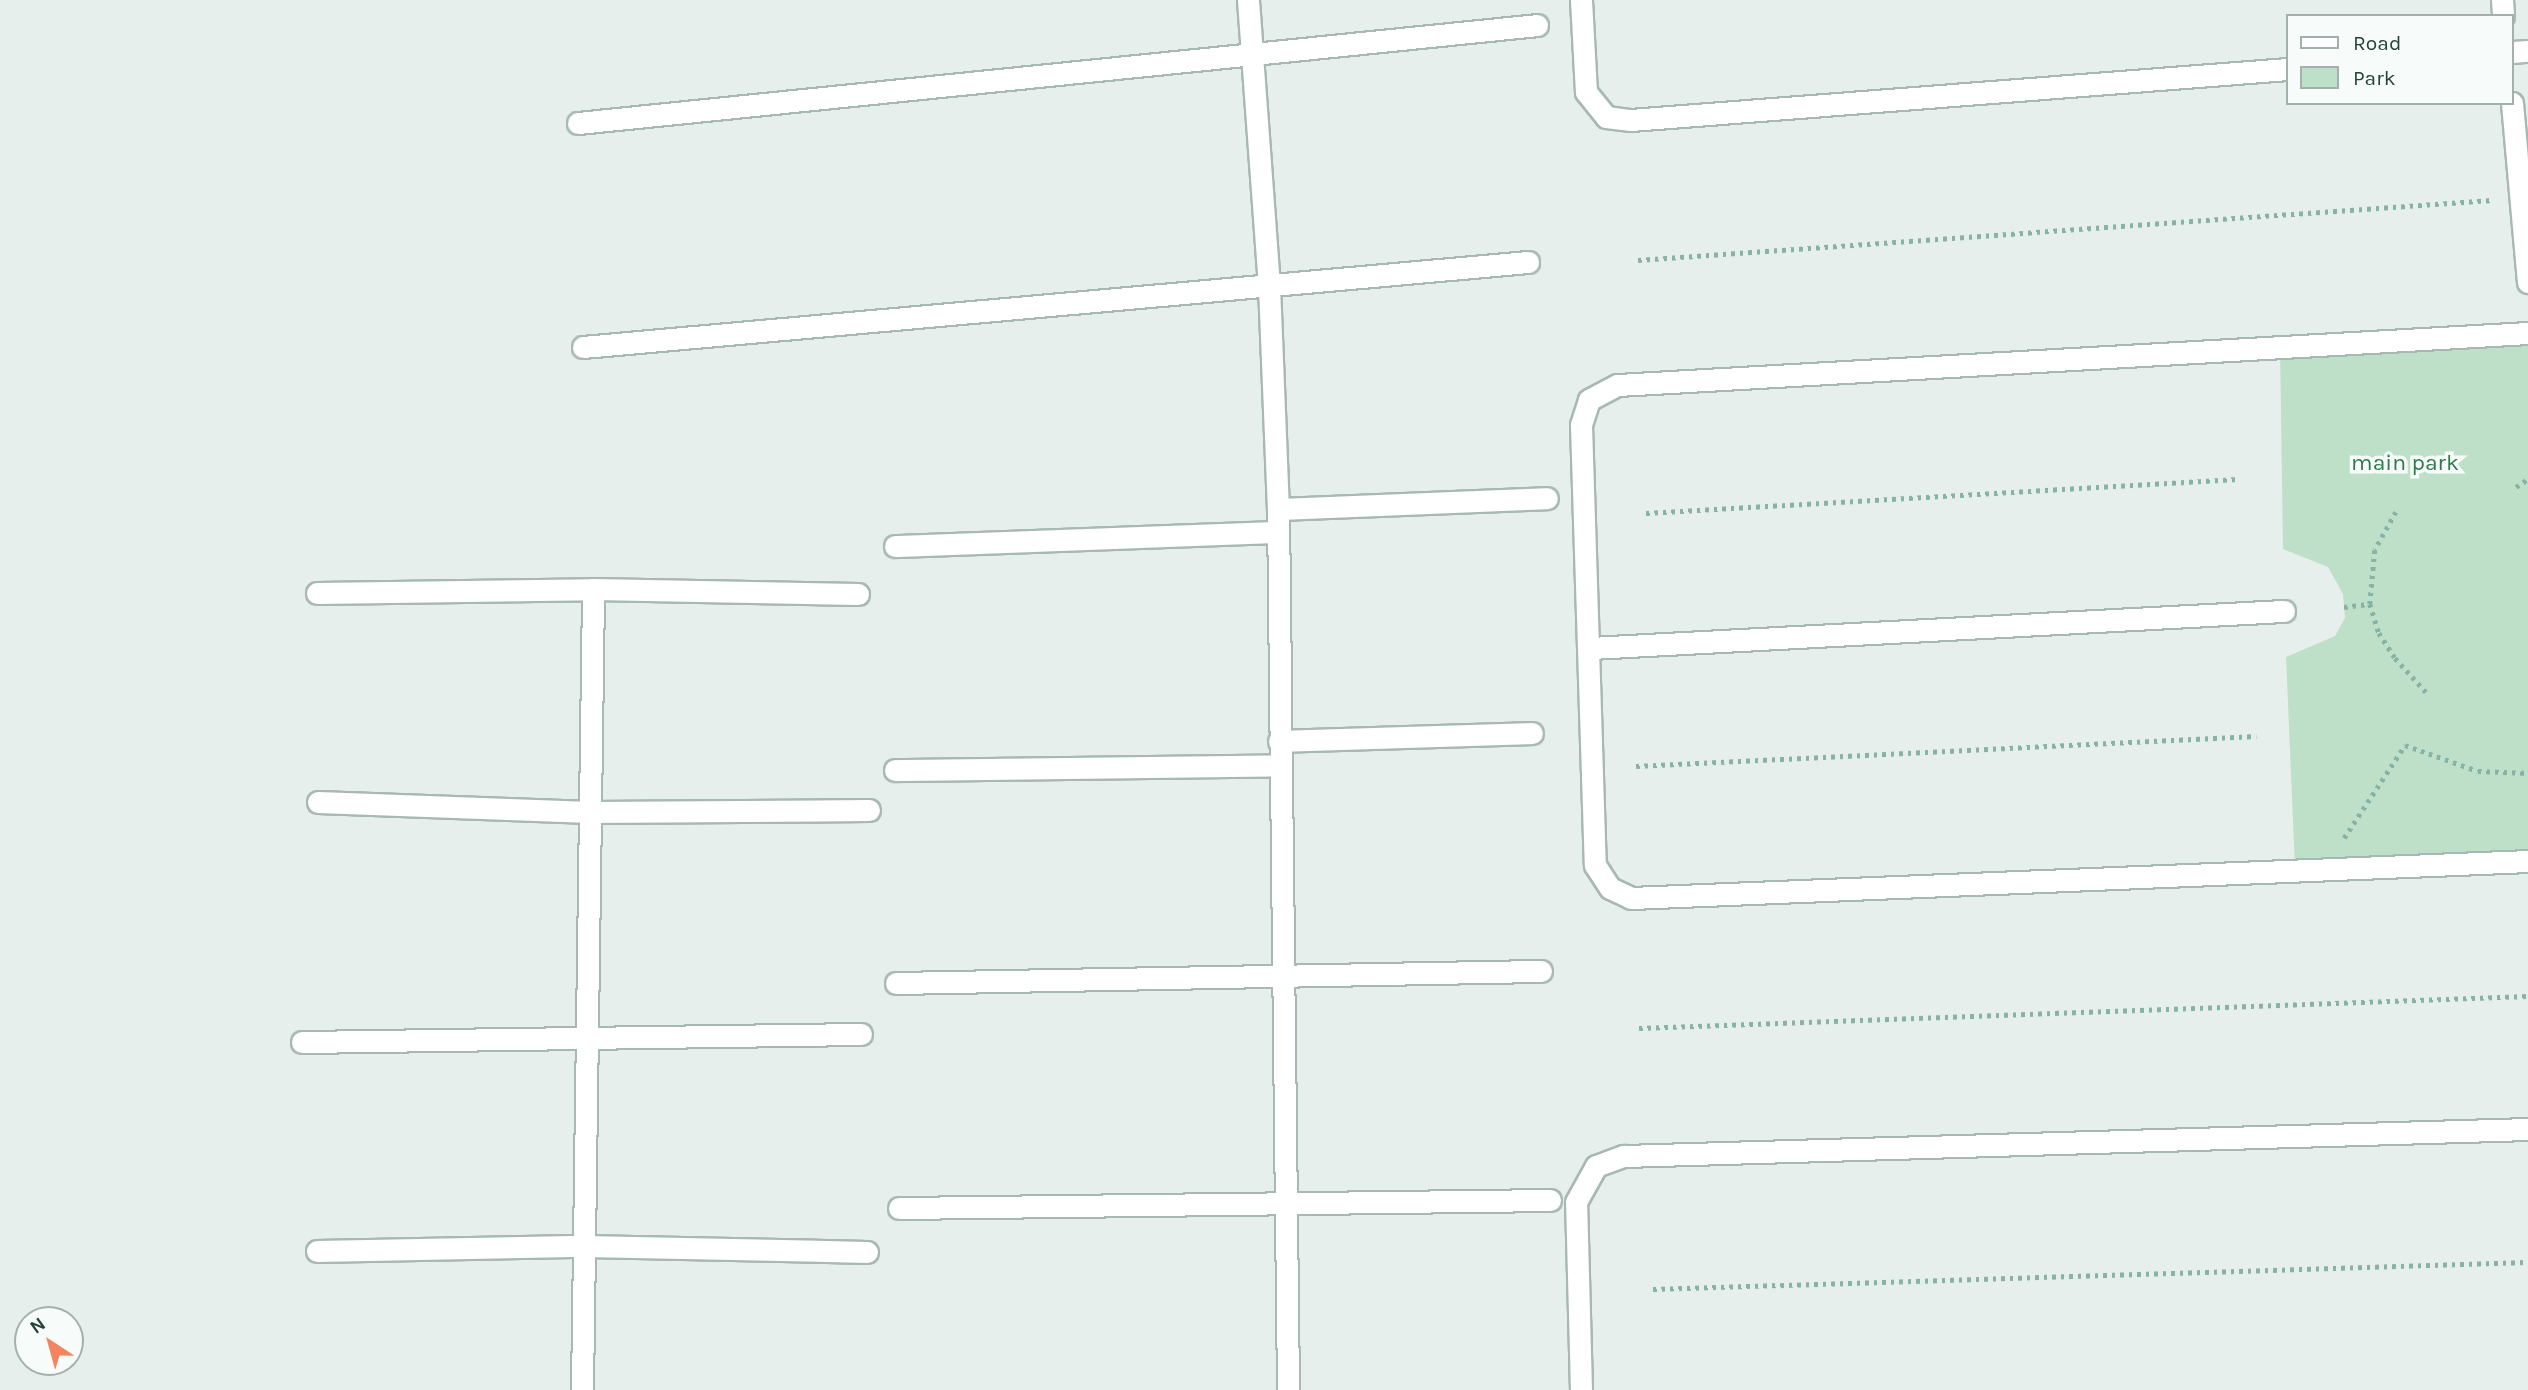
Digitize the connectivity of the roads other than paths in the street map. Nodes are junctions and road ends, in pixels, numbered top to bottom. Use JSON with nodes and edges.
{"nodes":[{"id":1,"x":1248,"y":0,"type":"edge"},
{"id":2,"x":1581,"y":0,"type":"edge"},
{"id":3,"x":1537,"y":25,"type":"dead end"},
{"id":4,"x":1252,"y":54,"type":"junction"},
{"id":5,"x":2286,"y":69,"type":"edge"},
{"id":6,"x":2512,"y":105,"type":"edge"},
{"id":7,"x":578,"y":123,"type":"dead end"},
{"id":8,"x":1528,"y":262,"type":"dead end"},
{"id":9,"x":2528,"y":282,"type":"edge"},
{"id":10,"x":1269,"y":286,"type":"junction"},
{"id":11,"x":2528,"y":333,"type":"edge"},
{"id":12,"x":583,"y":347,"type":"dead end"},
{"id":13,"x":1547,"y":498,"type":"dead end"},
{"id":14,"x":1278,"y":509,"type":"junction"},
{"id":15,"x":1278,"y":532,"type":"junction"},
{"id":16,"x":895,"y":546,"type":"dead end"},
{"id":17,"x":593,"y":589,"type":"junction"},
{"id":18,"x":317,"y":593,"type":"dead end"},
{"id":19,"x":858,"y":594,"type":"dead end"},
{"id":20,"x":2284,"y":611,"type":"dead end"},
{"id":21,"x":1591,"y":648,"type":"junction"},
{"id":22,"x":1532,"y":733,"type":"dead end"},
{"id":23,"x":1279,"y":741,"type":"junction"},
{"id":24,"x":1281,"y":765,"type":"junction"},
{"id":25,"x":895,"y":770,"type":"dead end"},
{"id":26,"x":318,"y":802,"type":"dead end"},
{"id":27,"x":869,"y":810,"type":"dead end"},
{"id":28,"x":590,"y":812,"type":"junction"},
{"id":29,"x":2528,"y":861,"type":"edge"},
{"id":30,"x":1541,"y":971,"type":"dead end"},
{"id":31,"x":1284,"y":979,"type":"junction"},
{"id":32,"x":897,"y":983,"type":"dead end"},
{"id":33,"x":588,"y":1034,"type":"junction"},
{"id":34,"x":861,"y":1034,"type":"dead end"},
{"id":35,"x":302,"y":1042,"type":"dead end"},
{"id":36,"x":2528,"y":1129,"type":"edge"},
{"id":37,"x":1550,"y":1200,"type":"dead end"},
{"id":38,"x":1286,"y":1206,"type":"junction"},
{"id":39,"x":899,"y":1208,"type":"dead end"},
{"id":40,"x":585,"y":1246,"type":"junction"},
{"id":41,"x":317,"y":1251,"type":"dead end"},
{"id":42,"x":867,"y":1252,"type":"dead end"},
{"id":43,"x":582,"y":1390,"type":"edge"},
{"id":44,"x":1288,"y":1390,"type":"edge"},
{"id":45,"x":1581,"y":1390,"type":"edge"}],
"edges":[{"from":1,"to":4,"type":"street"},
{"from":2,"to":5,"type":"street"},
{"from":3,"to":4,"type":"street"},
{"from":4,"to":7,"type":"street"},
{"from":4,"to":10,"type":"street"},
{"from":6,"to":9,"type":"street"},
{"from":8,"to":10,"type":"street"},
{"from":10,"to":12,"type":"street"},
{"from":10,"to":14,"type":"street"},
{"from":11,"to":21,"type":"street"},
{"from":13,"to":14,"type":"street"},
{"from":14,"to":15,"type":"street"},
{"from":15,"to":16,"type":"street"},
{"from":15,"to":23,"type":"street"},
{"from":17,"to":18,"type":"street"},
{"from":17,"to":19,"type":"street"},
{"from":17,"to":28,"type":"street"},
{"from":20,"to":21,"type":"street"},
{"from":21,"to":29,"type":"street"},
{"from":22,"to":23,"type":"street"},
{"from":23,"to":24,"type":"street"},
{"from":24,"to":25,"type":"street"},
{"from":24,"to":31,"type":"street"},
{"from":26,"to":28,"type":"street"},
{"from":27,"to":28,"type":"street"},
{"from":28,"to":33,"type":"street"},
{"from":30,"to":31,"type":"street"},
{"from":31,"to":32,"type":"street"},
{"from":31,"to":38,"type":"street"},
{"from":33,"to":34,"type":"street"},
{"from":33,"to":35,"type":"street"},
{"from":33,"to":40,"type":"street"},
{"from":36,"to":45,"type":"street"},
{"from":37,"to":38,"type":"street"},
{"from":38,"to":39,"type":"street"},
{"from":38,"to":44,"type":"street"},
{"from":40,"to":41,"type":"street"},
{"from":40,"to":42,"type":"street"},
{"from":40,"to":43,"type":"street"}]}
